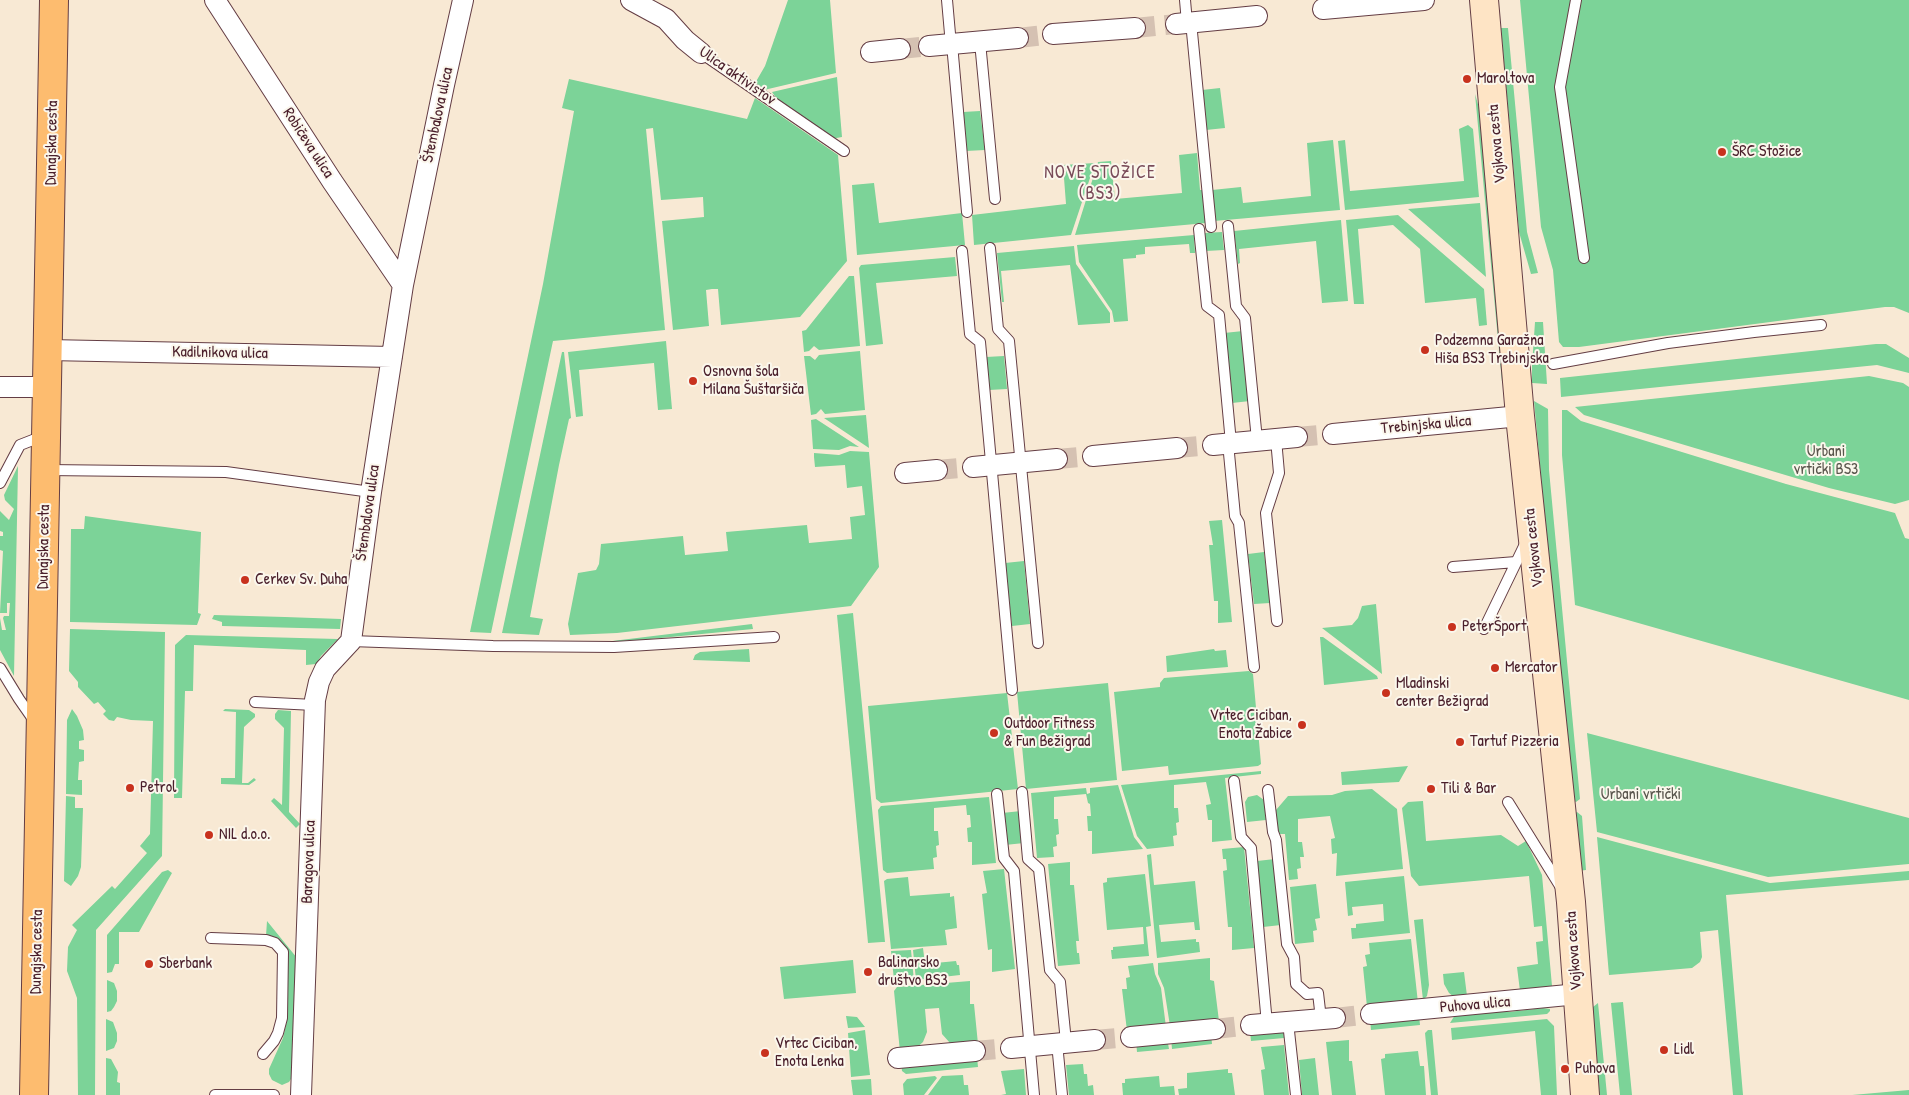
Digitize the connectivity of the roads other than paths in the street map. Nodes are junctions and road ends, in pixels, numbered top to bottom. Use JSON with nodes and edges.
{"nodes":[{"id":1,"x":54,"y":0,"type":"edge"},
{"id":2,"x":215,"y":0,"type":"edge"},
{"id":3,"x":464,"y":0,"type":"edge"},
{"id":4,"x":632,"y":0,"type":"edge"},
{"id":5,"x":947,"y":0,"type":"edge"},
{"id":6,"x":1185,"y":0,"type":"edge"},
{"id":7,"x":1424,"y":0,"type":"edge"},
{"id":8,"x":1484,"y":0,"type":"edge"},
{"id":9,"x":1576,"y":0,"type":"edge"},
{"id":10,"x":1323,"y":9,"type":"dead end"},
{"id":11,"x":1257,"y":16,"type":"dead end"},
{"id":12,"x":1185,"y":23,"type":"junction"},
{"id":13,"x":1135,"y":28,"type":"tunnel mouth"},
{"id":14,"x":1053,"y":34,"type":"tunnel mouth"},
{"id":15,"x":1018,"y":38,"type":"tunnel mouth"},
{"id":16,"x":980,"y":42,"type":"junction"},
{"id":17,"x":952,"y":44,"type":"junction"},
{"id":18,"x":929,"y":46,"type":"tunnel mouth"},
{"id":19,"x":900,"y":49,"type":"tunnel mouth"},
{"id":20,"x":871,"y":52,"type":"dead end"},
{"id":21,"x":702,"y":53,"type":"joint"},
{"id":22,"x":844,"y":151,"type":"dead end"},
{"id":23,"x":995,"y":199,"type":"dead end"},
{"id":24,"x":967,"y":212,"type":"dead end"},
{"id":25,"x":1228,"y":226,"type":"dead end"},
{"id":26,"x":1211,"y":228,"type":"dead end"},
{"id":27,"x":1199,"y":229,"type":"dead end"},
{"id":28,"x":990,"y":248,"type":"dead end"},
{"id":29,"x":962,"y":251,"type":"dead end"},
{"id":30,"x":1584,"y":258,"type":"dead end"},
{"id":31,"x":403,"y":285,"type":"junction"},
{"id":32,"x":1822,"y":325,"type":"dead end"},
{"id":33,"x":48,"y":350,"type":"junction"},
{"id":34,"x":392,"y":357,"type":"junction"},
{"id":35,"x":1553,"y":364,"type":"dead end"},
{"id":36,"x":0,"y":387,"type":"edge"},
{"id":37,"x":47,"y":387,"type":"junction"},
{"id":38,"x":1520,"y":416,"type":"junction"},
{"id":39,"x":1333,"y":434,"type":"tunnel mouth"},
{"id":40,"x":46,"y":435,"type":"junction"},
{"id":41,"x":1297,"y":437,"type":"tunnel mouth"},
{"id":42,"x":1267,"y":440,"type":"junction"},
{"id":43,"x":1224,"y":444,"type":"junction"},
{"id":44,"x":1177,"y":448,"type":"tunnel mouth"},
{"id":45,"x":1093,"y":456,"type":"tunnel mouth"},
{"id":46,"x":1057,"y":459,"type":"tunnel mouth"},
{"id":47,"x":1020,"y":462,"type":"junction"},
{"id":48,"x":982,"y":466,"type":"junction"},
{"id":49,"x":46,"y":470,"type":"junction"},
{"id":50,"x":936,"y":470,"type":"tunnel mouth"},
{"id":51,"x":906,"y":473,"type":"dead end"},
{"id":52,"x":0,"y":483,"type":"edge"},
{"id":53,"x":371,"y":492,"type":"junction"},
{"id":54,"x":1532,"y":532,"type":"junction"},
{"id":55,"x":1516,"y":562,"type":"junction"},
{"id":56,"x":1454,"y":567,"type":"dead end"},
{"id":57,"x":1277,"y":621,"type":"dead end"},
{"id":58,"x":1484,"y":629,"type":"dead end"},
{"id":59,"x":774,"y":637,"type":"dead end"},
{"id":60,"x":351,"y":641,"type":"junction"},
{"id":61,"x":1038,"y":643,"type":"dead end"},
{"id":62,"x":1254,"y":667,"type":"dead end"},
{"id":63,"x":0,"y":668,"type":"edge"},
{"id":64,"x":1012,"y":690,"type":"dead end"},
{"id":65,"x":255,"y":702,"type":"dead end"},
{"id":66,"x":314,"y":705,"type":"junction"},
{"id":67,"x":41,"y":730,"type":"junction"},
{"id":68,"x":1234,"y":781,"type":"dead end"},
{"id":69,"x":1268,"y":790,"type":"dead end"},
{"id":70,"x":1022,"y":792,"type":"dead end"},
{"id":71,"x":997,"y":794,"type":"dead end"},
{"id":72,"x":1508,"y":802,"type":"dead end"},
{"id":73,"x":1571,"y":902,"type":"junction"},
{"id":74,"x":211,"y":938,"type":"dead end"},
{"id":75,"x":1578,"y":994,"type":"junction"},
{"id":76,"x":1371,"y":1014,"type":"tunnel mouth"},
{"id":77,"x":1328,"y":1018,"type":"joint"},
{"id":78,"x":1288,"y":1022,"type":"junction"},
{"id":79,"x":1259,"y":1025,"type":"joint"},
{"id":80,"x":1215,"y":1029,"type":"tunnel mouth"},
{"id":81,"x":1131,"y":1037,"type":"tunnel mouth"},
{"id":82,"x":1095,"y":1040,"type":"tunnel mouth"},
{"id":83,"x":1062,"y":1043,"type":"junction"},
{"id":84,"x":1021,"y":1047,"type":"junction"},
{"id":85,"x":974,"y":1051,"type":"tunnel mouth"},
{"id":86,"x":263,"y":1054,"type":"dead end"},
{"id":87,"x":898,"y":1058,"type":"dead end"},
{"id":88,"x":34,"y":1095,"type":"edge"},
{"id":89,"x":215,"y":1095,"type":"edge"},
{"id":90,"x":273,"y":1095,"type":"edge"},
{"id":91,"x":301,"y":1095,"type":"edge"},
{"id":92,"x":1034,"y":1095,"type":"edge"},
{"id":93,"x":1062,"y":1095,"type":"edge"},
{"id":94,"x":1296,"y":1095,"type":"edge"},
{"id":95,"x":1585,"y":1095,"type":"edge"}],
"edges":[{"from":1,"to":33,"type":"main road","name":"Dunajska cesta"},
{"from":2,"to":31,"type":"street","name":"Robičeva ulica"},
{"from":3,"to":31,"type":"street","name":"Štembalova ulica"},
{"from":4,"to":21,"type":"street","name":"Ulica aktivistov"},
{"from":5,"to":17,"type":"lane"},
{"from":6,"to":12,"type":"lane"},
{"from":7,"to":10,"type":"street"},
{"from":8,"to":38,"type":"street","name":"Vojkova cesta"},
{"from":9,"to":30,"type":"lane"},
{"from":11,"to":12,"type":"street"},
{"from":12,"to":26,"type":"lane"},
{"from":13,"to":14,"type":"street"},
{"from":15,"to":16,"type":"street"},
{"from":16,"to":17,"type":"street"},
{"from":16,"to":23,"type":"lane"},
{"from":17,"to":18,"type":"street"},
{"from":17,"to":24,"type":"lane"},
{"from":19,"to":20,"type":"street"},
{"from":21,"to":22,"type":"lane","name":"Ulica aktivistov"},
{"from":25,"to":42,"type":"lane"},
{"from":27,"to":43,"type":"lane"},
{"from":28,"to":47,"type":"lane"},
{"from":29,"to":48,"type":"lane"},
{"from":31,"to":34,"type":"street","name":"Štembalova ulica"},
{"from":32,"to":35,"type":"lane"},
{"from":33,"to":34,"type":"street","name":"Kadilnikova ulica"},
{"from":33,"to":37,"type":"main road","name":"Dunajska cesta"},
{"from":34,"to":53,"type":"street","name":"Štembalova ulica"},
{"from":36,"to":37,"type":"street"},
{"from":37,"to":40,"type":"main road","name":"Dunajska cesta"},
{"from":38,"to":39,"type":"street","name":"Trebinjska ulica"},
{"from":38,"to":54,"type":"street","name":"Vojkova cesta"},
{"from":40,"to":49,"type":"main road","name":"Dunajska cesta"},
{"from":40,"to":52,"type":"lane"},
{"from":41,"to":42,"type":"street"},
{"from":42,"to":43,"type":"street"},
{"from":42,"to":57,"type":"lane"},
{"from":43,"to":62,"type":"lane"},
{"from":44,"to":45,"type":"street"},
{"from":46,"to":47,"type":"street"},
{"from":47,"to":48,"type":"street"},
{"from":47,"to":61,"type":"lane"},
{"from":48,"to":64,"type":"lane"},
{"from":49,"to":53,"type":"lane"},
{"from":49,"to":67,"type":"main road","name":"Dunajska cesta"},
{"from":50,"to":51,"type":"street"},
{"from":53,"to":60,"type":"street","name":"Štembalova ulica"},
{"from":54,"to":55,"type":"lane"},
{"from":54,"to":73,"type":"street","name":"Vojkova cesta"},
{"from":55,"to":56,"type":"lane"},
{"from":55,"to":58,"type":"lane"},
{"from":59,"to":60,"type":"lane"},
{"from":60,"to":66,"type":"street","name":"Baragova ulica"},
{"from":63,"to":67,"type":"lane"},
{"from":65,"to":66,"type":"lane"},
{"from":66,"to":91,"type":"street","name":"Baragova ulica"},
{"from":67,"to":88,"type":"main road","name":"Dunajska cesta"},
{"from":68,"to":79,"type":"lane"},
{"from":69,"to":77,"type":"lane"},
{"from":70,"to":83,"type":"lane"},
{"from":71,"to":84,"type":"lane"},
{"from":72,"to":73,"type":"lane"},
{"from":73,"to":75,"type":"street","name":"Vojkova cesta"},
{"from":74,"to":86,"type":"lane"},
{"from":75,"to":76,"type":"street","name":"Puhova ulica"},
{"from":75,"to":95,"type":"street","name":"Vojkova cesta"},
{"from":77,"to":78,"type":"street"},
{"from":78,"to":79,"type":"street"},
{"from":78,"to":94,"type":"lane"},
{"from":80,"to":81,"type":"street"},
{"from":82,"to":83,"type":"street"},
{"from":83,"to":84,"type":"street"},
{"from":83,"to":93,"type":"lane"},
{"from":84,"to":92,"type":"lane"},
{"from":85,"to":87,"type":"street"},
{"from":89,"to":90,"type":"lane"}]}
